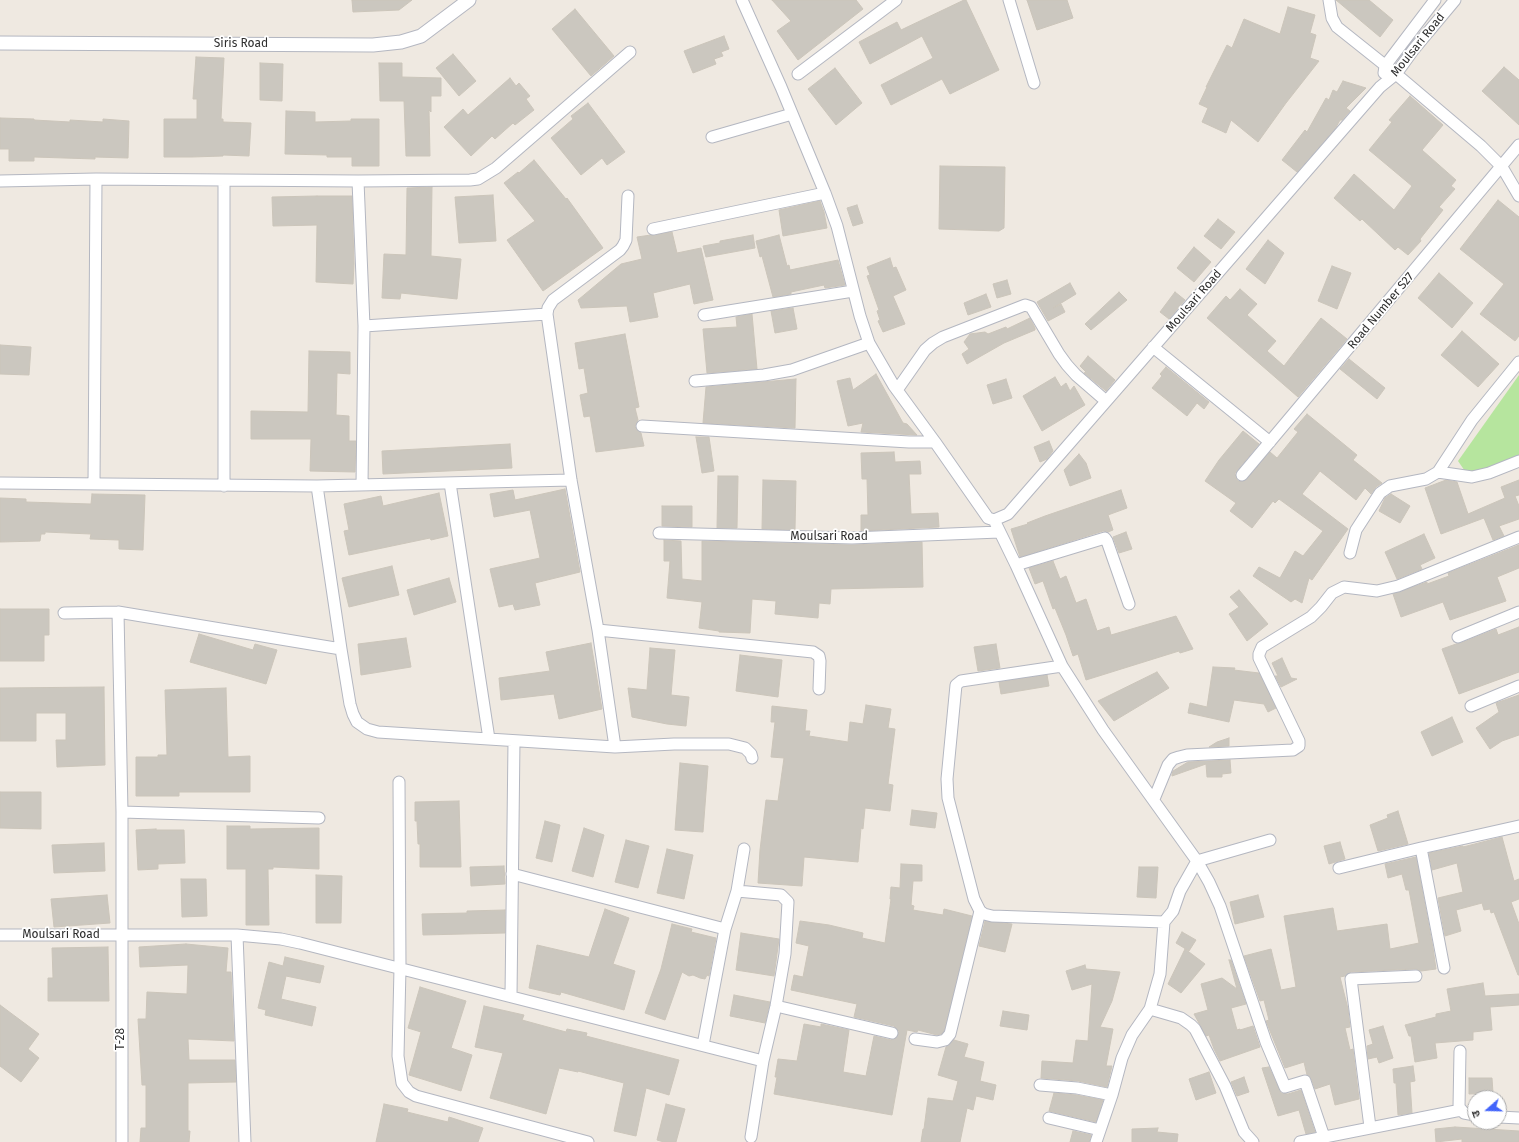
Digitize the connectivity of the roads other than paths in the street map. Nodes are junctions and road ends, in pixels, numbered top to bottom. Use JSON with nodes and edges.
{"nodes":[{"id":1,"x":469,"y":0,"type":"edge"},
{"id":2,"x":742,"y":0,"type":"edge"},
{"id":3,"x":896,"y":0,"type":"edge"},
{"id":4,"x":1009,"y":0,"type":"edge"},
{"id":5,"x":1329,"y":0,"type":"edge"},
{"id":6,"x":1435,"y":0,"type":"edge"},
{"id":7,"x":1455,"y":0,"type":"edge"},
{"id":8,"x":0,"y":43,"type":"edge"},
{"id":9,"x":630,"y":52,"type":"dead end"},
{"id":10,"x":1385,"y":66,"type":"junction"},
{"id":11,"x":798,"y":74,"type":"dead end"},
{"id":12,"x":1396,"y":74,"type":"junction"},
{"id":13,"x":1034,"y":83,"type":"dead end"},
{"id":14,"x":1380,"y":87,"type":"junction"},
{"id":15,"x":792,"y":114,"type":"junction"},
{"id":16,"x":712,"y":137,"type":"dead end"},
{"id":17,"x":1519,"y":146,"type":"edge"},
{"id":18,"x":1502,"y":167,"type":"junction"},
{"id":19,"x":96,"y":179,"type":"junction"},
{"id":20,"x":224,"y":180,"type":"junction"},
{"id":21,"x":0,"y":181,"type":"edge"},
{"id":22,"x":358,"y":181,"type":"junction"},
{"id":23,"x":825,"y":193,"type":"junction"},
{"id":24,"x":628,"y":196,"type":"dead end"},
{"id":25,"x":1519,"y":196,"type":"edge"},
{"id":26,"x":653,"y":229,"type":"dead end"},
{"id":27,"x":853,"y":292,"type":"junction"},
{"id":28,"x":547,"y":314,"type":"junction"},
{"id":29,"x":704,"y":315,"type":"dead end"},
{"id":30,"x":364,"y":326,"type":"junction"},
{"id":31,"x":869,"y":343,"type":"junction"},
{"id":32,"x":1153,"y":347,"type":"junction"},
{"id":33,"x":1519,"y":362,"type":"edge"},
{"id":34,"x":695,"y":381,"type":"dead end"},
{"id":35,"x":897,"y":390,"type":"junction"},
{"id":36,"x":1106,"y":401,"type":"junction"},
{"id":37,"x":642,"y":426,"type":"dead end"},
{"id":38,"x":935,"y":442,"type":"junction"},
{"id":39,"x":1270,"y":442,"type":"junction"},
{"id":40,"x":1519,"y":461,"type":"edge"},
{"id":41,"x":1438,"y":472,"type":"junction"},
{"id":42,"x":1242,"y":475,"type":"dead end"},
{"id":43,"x":571,"y":480,"type":"junction"},
{"id":44,"x":0,"y":483,"type":"edge"},
{"id":45,"x":450,"y":483,"type":"junction"},
{"id":46,"x":94,"y":484,"type":"junction"},
{"id":47,"x":362,"y":485,"type":"junction"},
{"id":48,"x":224,"y":486,"type":"junction"},
{"id":49,"x":317,"y":486,"type":"junction"},
{"id":50,"x":994,"y":520,"type":"junction"},
{"id":51,"x":999,"y":532,"type":"junction"},
{"id":52,"x":659,"y":533,"type":"dead end"},
{"id":53,"x":1519,"y":537,"type":"edge"},
{"id":54,"x":1350,"y":552,"type":"dead end"},
{"id":55,"x":1016,"y":565,"type":"junction"},
{"id":56,"x":1129,"y":604,"type":"dead end"},
{"id":57,"x":118,"y":612,"type":"junction"},
{"id":58,"x":1519,"y":612,"type":"edge"},
{"id":59,"x":64,"y":613,"type":"dead end"},
{"id":60,"x":598,"y":630,"type":"junction"},
{"id":61,"x":1458,"y":637,"type":"dead end"},
{"id":62,"x":341,"y":649,"type":"junction"},
{"id":63,"x":1062,"y":666,"type":"junction"},
{"id":64,"x":1519,"y":686,"type":"edge"},
{"id":65,"x":820,"y":689,"type":"dead end"},
{"id":66,"x":1471,"y":706,"type":"dead end"},
{"id":67,"x":489,"y":739,"type":"junction"},
{"id":68,"x":514,"y":741,"type":"junction"},
{"id":69,"x":615,"y":747,"type":"junction"},
{"id":70,"x":752,"y":758,"type":"dead end"},
{"id":71,"x":398,"y":782,"type":"dead end"},
{"id":72,"x":1154,"y":799,"type":"junction"},
{"id":73,"x":122,"y":812,"type":"junction"},
{"id":74,"x":319,"y":818,"type":"dead end"},
{"id":75,"x":1519,"y":826,"type":"edge"},
{"id":76,"x":1270,"y":840,"type":"dead end"},
{"id":77,"x":1421,"y":848,"type":"junction"},
{"id":78,"x":744,"y":849,"type":"dead end"},
{"id":79,"x":1197,"y":861,"type":"junction"},
{"id":80,"x":1339,"y":868,"type":"dead end"},
{"id":81,"x":512,"y":874,"type":"junction"},
{"id":82,"x":737,"y":891,"type":"junction"},
{"id":83,"x":980,"y":911,"type":"junction"},
{"id":84,"x":1164,"y":922,"type":"junction"},
{"id":85,"x":724,"y":928,"type":"junction"},
{"id":86,"x":0,"y":935,"type":"edge"},
{"id":87,"x":237,"y":935,"type":"junction"},
{"id":88,"x":121,"y":936,"type":"junction"},
{"id":89,"x":400,"y":968,"type":"junction"},
{"id":90,"x":1444,"y":968,"type":"dead end"},
{"id":91,"x":1416,"y":976,"type":"dead end"},
{"id":92,"x":511,"y":996,"type":"junction"},
{"id":93,"x":776,"y":1006,"type":"junction"},
{"id":94,"x":1150,"y":1009,"type":"junction"},
{"id":95,"x":892,"y":1033,"type":"dead end"},
{"id":96,"x":915,"y":1039,"type":"dead end"},
{"id":97,"x":704,"y":1045,"type":"junction"},
{"id":98,"x":1460,"y":1051,"type":"dead end"},
{"id":99,"x":763,"y":1061,"type":"junction"},
{"id":100,"x":1040,"y":1085,"type":"dead end"},
{"id":101,"x":1112,"y":1095,"type":"junction"},
{"id":102,"x":1461,"y":1110,"type":"junction"},
{"id":103,"x":1467,"y":1114,"type":"edge"},
{"id":104,"x":1507,"y":1117,"type":"edge"},
{"id":105,"x":1049,"y":1118,"type":"dead end"},
{"id":106,"x":1519,"y":1118,"type":"edge"},
{"id":107,"x":1370,"y":1127,"type":"junction"},
{"id":108,"x":1100,"y":1130,"type":"junction"},
{"id":109,"x":751,"y":1136,"type":"dead end"},
{"id":110,"x":1324,"y":1136,"type":"junction"},
{"id":111,"x":122,"y":1142,"type":"edge"},
{"id":112,"x":245,"y":1142,"type":"edge"},
{"id":113,"x":588,"y":1142,"type":"edge"},
{"id":114,"x":1096,"y":1142,"type":"edge"},
{"id":115,"x":1253,"y":1142,"type":"edge"},
{"id":116,"x":1300,"y":1142,"type":"edge"}],
"edges":[{"from":1,"to":8,"type":"street","name":"Siris Road"},
{"from":2,"to":15,"type":"street"},
{"from":3,"to":11,"type":"street"},
{"from":4,"to":13,"type":"street"},
{"from":5,"to":10,"type":"street"},
{"from":6,"to":10,"type":"street","name":"Moulsari Road"},
{"from":7,"to":12,"type":"street","name":"Moulsari Road"},
{"from":9,"to":22,"type":"street"},
{"from":10,"to":12,"type":"street"},
{"from":10,"to":14,"type":"street","name":"Moulsari Road"},
{"from":12,"to":14,"type":"street","name":"Moulsari Road"},
{"from":12,"to":18,"type":"street"},
{"from":14,"to":32,"type":"street","name":"Moulsari Road"},
{"from":15,"to":16,"type":"street"},
{"from":15,"to":23,"type":"street"},
{"from":17,"to":18,"type":"street","name":"Road Number S27"},
{"from":18,"to":25,"type":"street"},
{"from":18,"to":39,"type":"street","name":"Road Number S27"},
{"from":19,"to":20,"type":"street"},
{"from":19,"to":21,"type":"street"},
{"from":19,"to":46,"type":"street"},
{"from":20,"to":22,"type":"street"},
{"from":20,"to":48,"type":"street"},
{"from":22,"to":30,"type":"street"},
{"from":23,"to":26,"type":"street"},
{"from":23,"to":27,"type":"street"},
{"from":24,"to":28,"type":"street"},
{"from":27,"to":29,"type":"street"},
{"from":27,"to":31,"type":"street"},
{"from":28,"to":30,"type":"street"},
{"from":28,"to":43,"type":"street"},
{"from":30,"to":47,"type":"street"},
{"from":31,"to":34,"type":"street"},
{"from":31,"to":35,"type":"street"},
{"from":32,"to":36,"type":"street","name":"Moulsari Road"},
{"from":32,"to":39,"type":"street"},
{"from":33,"to":41,"type":"street"},
{"from":35,"to":36,"type":"street"},
{"from":35,"to":38,"type":"street"},
{"from":36,"to":50,"type":"street","name":"Moulsari Road"},
{"from":37,"to":38,"type":"street"},
{"from":38,"to":50,"type":"street"},
{"from":39,"to":42,"type":"street","name":"Road Number S27"},
{"from":40,"to":41,"type":"street"},
{"from":41,"to":54,"type":"street"},
{"from":43,"to":45,"type":"street"},
{"from":43,"to":60,"type":"street"},
{"from":44,"to":46,"type":"street"},
{"from":45,"to":47,"type":"street"},
{"from":45,"to":67,"type":"street"},
{"from":46,"to":48,"type":"street"},
{"from":47,"to":49,"type":"street"},
{"from":48,"to":49,"type":"street"},
{"from":49,"to":62,"type":"street"},
{"from":50,"to":51,"type":"street"},
{"from":51,"to":52,"type":"street","name":"Moulsari Road"},
{"from":51,"to":55,"type":"street"},
{"from":53,"to":72,"type":"street"},
{"from":55,"to":56,"type":"street"},
{"from":55,"to":63,"type":"street"},
{"from":57,"to":59,"type":"street"},
{"from":57,"to":62,"type":"street"},
{"from":57,"to":73,"type":"street","name":"T-28"},
{"from":58,"to":61,"type":"street"},
{"from":60,"to":65,"type":"street"},
{"from":60,"to":69,"type":"street"},
{"from":62,"to":67,"type":"street"},
{"from":63,"to":72,"type":"street"},
{"from":63,"to":83,"type":"street"},
{"from":64,"to":66,"type":"street"},
{"from":67,"to":68,"type":"street"},
{"from":68,"to":69,"type":"street"},
{"from":68,"to":81,"type":"street"},
{"from":69,"to":70,"type":"street"},
{"from":71,"to":89,"type":"street"},
{"from":72,"to":79,"type":"street"},
{"from":73,"to":74,"type":"street"},
{"from":73,"to":88,"type":"street","name":"T-28"},
{"from":75,"to":77,"type":"street"},
{"from":76,"to":79,"type":"street"},
{"from":77,"to":80,"type":"street"},
{"from":77,"to":90,"type":"street"},
{"from":78,"to":82,"type":"street"},
{"from":79,"to":84,"type":"street"},
{"from":79,"to":110,"type":"street"},
{"from":81,"to":85,"type":"street"},
{"from":81,"to":92,"type":"street"},
{"from":82,"to":85,"type":"street"},
{"from":82,"to":93,"type":"street"},
{"from":83,"to":84,"type":"street"},
{"from":83,"to":96,"type":"street"},
{"from":84,"to":94,"type":"street"},
{"from":85,"to":97,"type":"street"},
{"from":86,"to":88,"type":"street","name":"Moulsari Road"},
{"from":87,"to":88,"type":"street","name":"Moulsari Road"},
{"from":87,"to":89,"type":"street","name":"Moulsari Road"},
{"from":87,"to":112,"type":"street"},
{"from":88,"to":111,"type":"street","name":"T-28"},
{"from":89,"to":92,"type":"street","name":"Moulsari Road"},
{"from":89,"to":113,"type":"street"},
{"from":91,"to":107,"type":"street"},
{"from":92,"to":97,"type":"street","name":"Moulsari Road"},
{"from":93,"to":95,"type":"street"},
{"from":93,"to":99,"type":"street"},
{"from":94,"to":101,"type":"street"},
{"from":94,"to":115,"type":"street"},
{"from":97,"to":99,"type":"street","name":"Moulsari Road"},
{"from":98,"to":102,"type":"street"},
{"from":99,"to":109,"type":"street"},
{"from":100,"to":101,"type":"street"},
{"from":101,"to":108,"type":"street"},
{"from":102,"to":103,"type":"street"},
{"from":102,"to":107,"type":"street"},
{"from":104,"to":106,"type":"street"},
{"from":105,"to":108,"type":"street"},
{"from":107,"to":110,"type":"street"},
{"from":108,"to":114,"type":"street"},
{"from":110,"to":116,"type":"street"}]}
